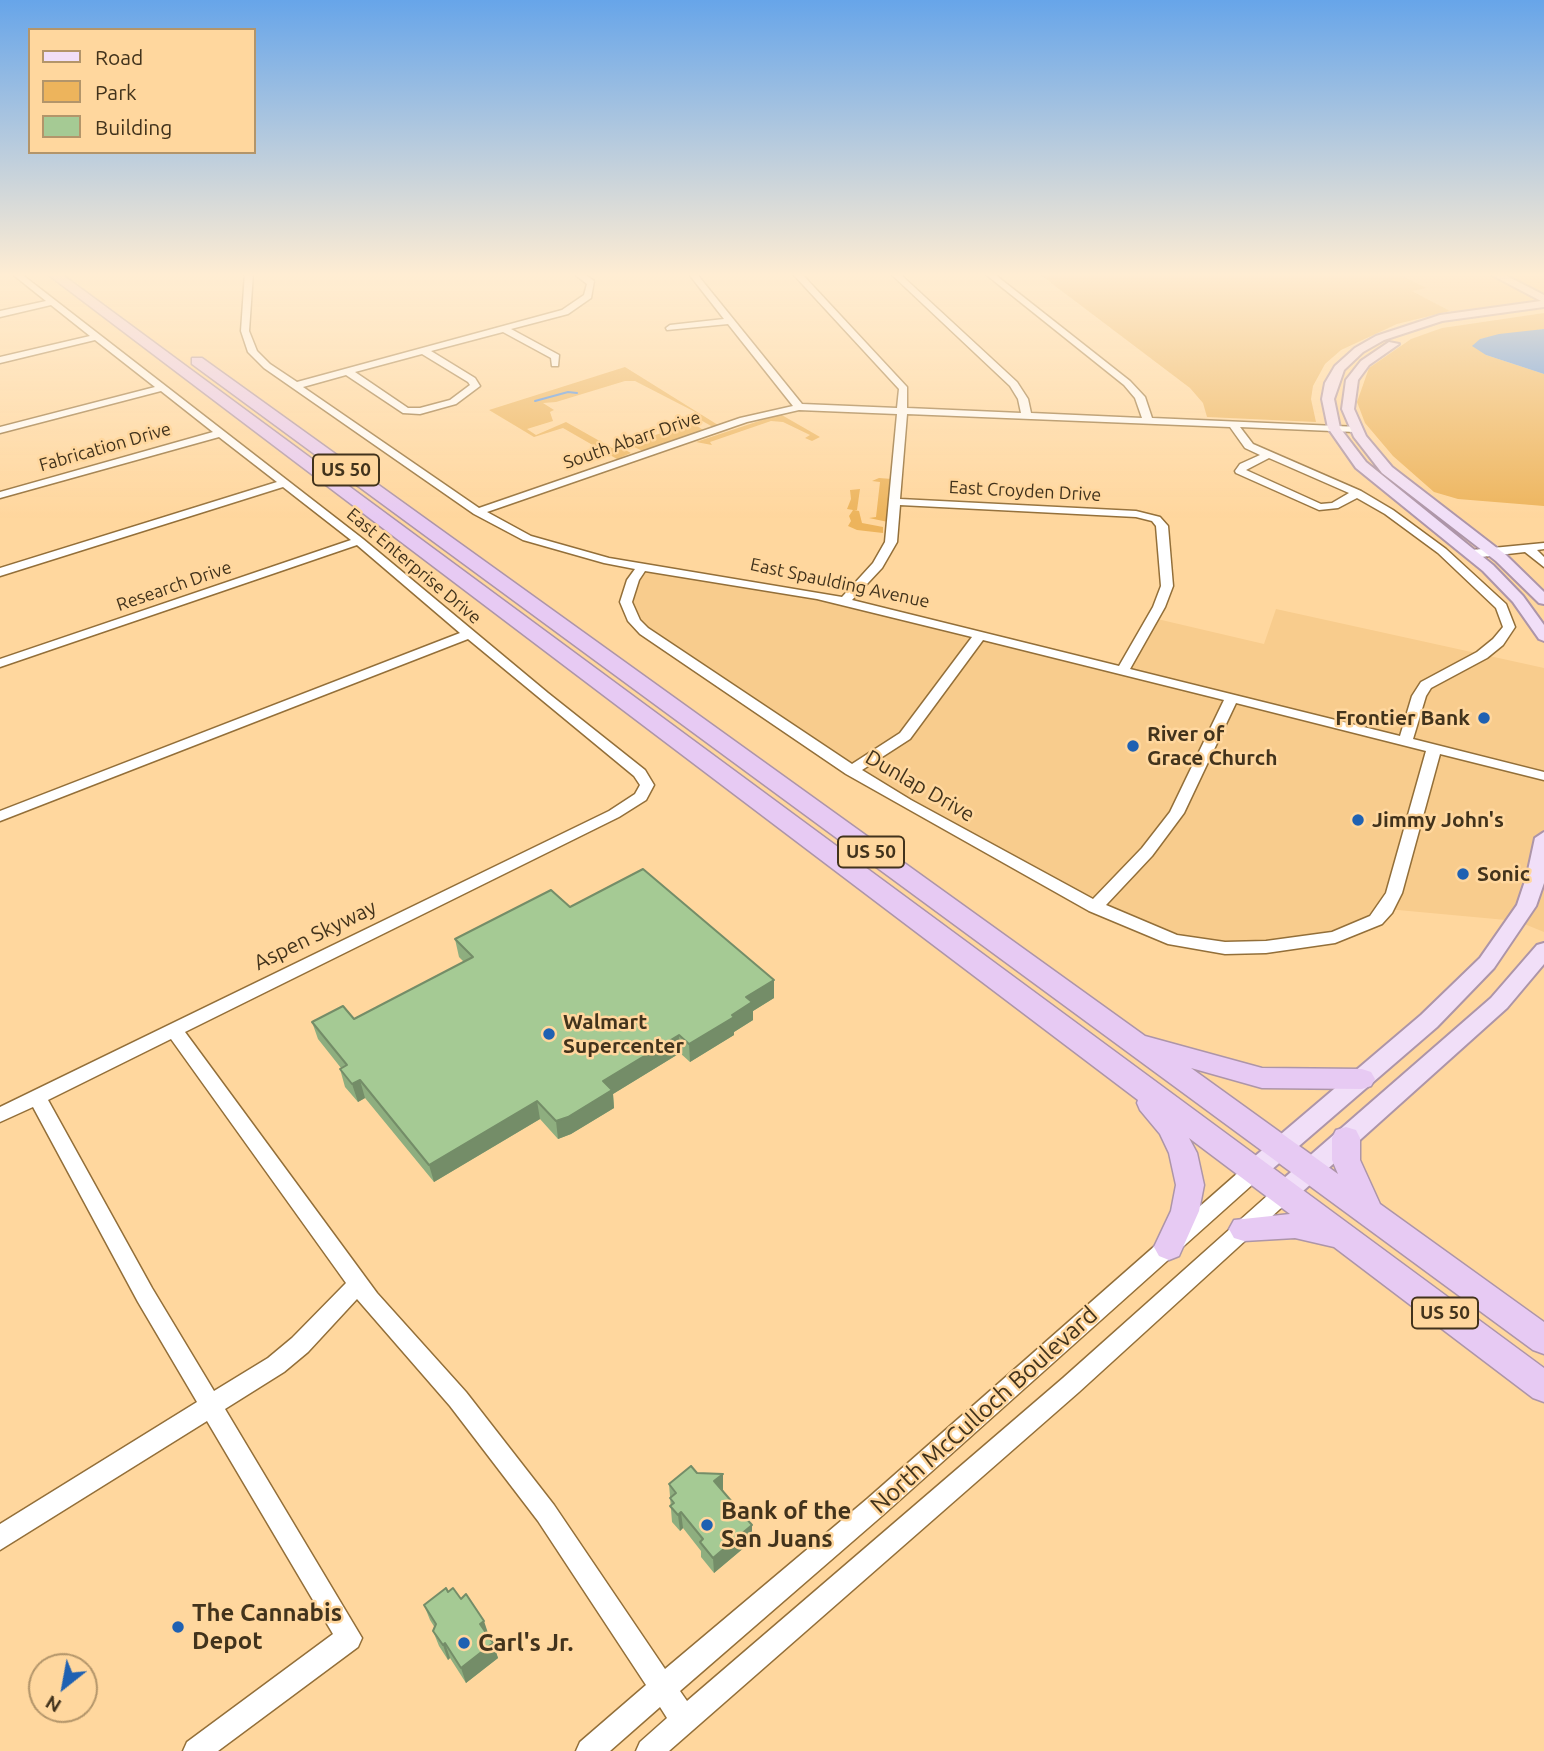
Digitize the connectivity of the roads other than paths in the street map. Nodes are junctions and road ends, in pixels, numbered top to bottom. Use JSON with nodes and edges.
{"nodes":[{"id":1,"x":22,"y":355,"type":"edge"},
{"id":2,"x":120,"y":355,"type":"edge"},
{"id":3,"x":161,"y":355,"type":"edge"},
{"id":4,"x":187,"y":355,"type":"edge"},
{"id":5,"x":257,"y":355,"type":"edge"},
{"id":6,"x":411,"y":355,"type":"edge"},
{"id":7,"x":430,"y":355,"type":"edge"},
{"id":8,"x":550,"y":355,"type":"edge"},
{"id":9,"x":757,"y":355,"type":"edge"},
{"id":10,"x":873,"y":355,"type":"edge"},
{"id":11,"x":982,"y":355,"type":"edge"},
{"id":12,"x":1091,"y":355,"type":"edge"},
{"id":13,"x":1353,"y":355,"type":"edge"},
{"id":14,"x":1377,"y":355,"type":"edge"},
{"id":15,"x":0,"y":360,"type":"edge"},
{"id":16,"x":555,"y":363,"type":"dead end"},
{"id":17,"x":348,"y":372,"type":"junction"},
{"id":18,"x":295,"y":386,"type":"junction"},
{"id":19,"x":162,"y":388,"type":"junction"},
{"id":20,"x":799,"y":407,"type":"junction"},
{"id":21,"x":903,"y":410,"type":"junction"},
{"id":22,"x":1026,"y":415,"type":"junction"},
{"id":23,"x":1148,"y":420,"type":"junction"},
{"id":24,"x":1232,"y":423,"type":"junction"},
{"id":25,"x":1335,"y":428,"type":"junction"},
{"id":26,"x":1355,"y":429,"type":"junction"},
{"id":27,"x":0,"y":430,"type":"edge"},
{"id":28,"x":220,"y":433,"type":"junction"},
{"id":29,"x":1268,"y":455,"type":"junction"},
{"id":30,"x":285,"y":484,"type":"junction"},
{"id":31,"x":1357,"y":493,"type":"junction"},
{"id":32,"x":0,"y":495,"type":"edge"},
{"id":33,"x":896,"y":502,"type":"junction"},
{"id":34,"x":478,"y":512,"type":"junction"},
{"id":35,"x":359,"y":541,"type":"junction"},
{"id":36,"x":1544,"y":546,"type":"edge"},
{"id":37,"x":1527,"y":547,"type":"junction"},
{"id":38,"x":1492,"y":551,"type":"junction"},
{"id":39,"x":1472,"y":554,"type":"junction"},
{"id":40,"x":1544,"y":564,"type":"edge"},
{"id":41,"x":642,"y":567,"type":"junction"},
{"id":42,"x":0,"y":572,"type":"edge"},
{"id":43,"x":1544,"y":600,"type":"edge"},
{"id":44,"x":845,"y":601,"type":"junction"},
{"id":45,"x":469,"y":634,"type":"junction"},
{"id":46,"x":980,"y":635,"type":"junction"},
{"id":47,"x":1544,"y":636,"type":"edge"},
{"id":48,"x":0,"y":663,"type":"edge"},
{"id":49,"x":1123,"y":670,"type":"junction"},
{"id":50,"x":1232,"y":698,"type":"junction"},
{"id":51,"x":1405,"y":742,"type":"junction"},
{"id":52,"x":1434,"y":748,"type":"junction"},
{"id":53,"x":851,"y":771,"type":"junction"},
{"id":54,"x":1544,"y":776,"type":"edge"},
{"id":55,"x":645,"y":791,"type":"joint"},
{"id":56,"x":0,"y":817,"type":"edge"},
{"id":57,"x":1544,"y":838,"type":"edge"},
{"id":58,"x":1095,"y":906,"type":"junction"},
{"id":59,"x":1544,"y":950,"type":"edge"},
{"id":60,"x":174,"y":1030,"type":"junction"},
{"id":61,"x":1126,"y":1037,"type":"junction"},
{"id":62,"x":1119,"y":1070,"type":"junction"},
{"id":63,"x":1362,"y":1079,"type":"junction"},
{"id":64,"x":37,"y":1097,"type":"junction"},
{"id":65,"x":0,"y":1115,"type":"edge"},
{"id":66,"x":1346,"y":1138,"type":"junction"},
{"id":67,"x":1282,"y":1149,"type":"junction"},
{"id":68,"x":1255,"y":1170,"type":"junction"},
{"id":69,"x":1311,"y":1170,"type":"junction"},
{"id":70,"x":1284,"y":1193,"type":"junction"},
{"id":71,"x":1371,"y":1214,"type":"junction"},
{"id":72,"x":1244,"y":1229,"type":"junction"},
{"id":73,"x":1346,"y":1239,"type":"junction"},
{"id":74,"x":1169,"y":1247,"type":"junction"},
{"id":75,"x":359,"y":1284,"type":"junction"},
{"id":76,"x":1544,"y":1340,"type":"edge"},
{"id":77,"x":1544,"y":1387,"type":"edge"},
{"id":78,"x":210,"y":1407,"type":"junction"},
{"id":79,"x":0,"y":1538,"type":"edge"},
{"id":80,"x":663,"y":1688,"type":"junction"},
{"id":81,"x":684,"y":1720,"type":"junction"},
{"id":82,"x":196,"y":1751,"type":"edge"},
{"id":83,"x":590,"y":1751,"type":"edge"},
{"id":84,"x":649,"y":1751,"type":"edge"}],
"edges":[{"from":1,"to":15,"type":"street"},
{"from":2,"to":19,"type":"street","name":"East Enterprise Drive"},
{"from":3,"to":62,"type":"highway","number":"US 50"},
{"from":4,"to":61,"type":"highway","number":"US 50"},
{"from":5,"to":18,"type":"street","name":"East Spaulding Avenue"},
{"from":6,"to":17,"type":"street"},
{"from":7,"to":17,"type":"street"},
{"from":8,"to":16,"type":"street"},
{"from":9,"to":20,"type":"street"},
{"from":10,"to":21,"type":"street"},
{"from":11,"to":22,"type":"street"},
{"from":12,"to":23,"type":"street"},
{"from":13,"to":25,"type":"main road"},
{"from":14,"to":26,"type":"main road"},
{"from":17,"to":18,"type":"street"},
{"from":18,"to":34,"type":"street","name":"East Spaulding Avenue"},
{"from":19,"to":27,"type":"street"},
{"from":19,"to":28,"type":"street","name":"East Enterprise Drive"},
{"from":20,"to":21,"type":"street","name":"South Abarr Drive"},
{"from":20,"to":34,"type":"street","name":"South Abarr Drive"},
{"from":21,"to":22,"type":"street","name":"South Abarr Drive"},
{"from":21,"to":33,"type":"street"},
{"from":22,"to":23,"type":"street","name":"South Abarr Drive"},
{"from":23,"to":24,"type":"street","name":"South Abarr Drive"},
{"from":24,"to":25,"type":"street","name":"South Abarr Drive"},
{"from":24,"to":29,"type":"street"},
{"from":25,"to":26,"type":"street","name":"South Abarr Drive"},
{"from":25,"to":39,"type":"main road"},
{"from":26,"to":38,"type":"main road"},
{"from":28,"to":30,"type":"street","name":"East Enterprise Drive"},
{"from":28,"to":32,"type":"street","name":"Fabrication Drive"},
{"from":29,"to":31,"type":"street"},
{"from":29,"to":31,"type":"street"},
{"from":30,"to":35,"type":"street","name":"East Enterprise Drive"},
{"from":30,"to":42,"type":"street"},
{"from":31,"to":51,"type":"street"},
{"from":33,"to":44,"type":"street"},
{"from":33,"to":49,"type":"street","name":"East Croyden Drive"},
{"from":34,"to":41,"type":"street","name":"East Spaulding Avenue"},
{"from":35,"to":45,"type":"street","name":"East Enterprise Drive"},
{"from":35,"to":48,"type":"street","name":"Research Drive"},
{"from":36,"to":37,"type":"street"},
{"from":37,"to":38,"type":"street"},
{"from":37,"to":40,"type":"street"},
{"from":38,"to":39,"type":"street"},
{"from":38,"to":43,"type":"main road"},
{"from":39,"to":47,"type":"main road"},
{"from":41,"to":44,"type":"street","name":"East Spaulding Avenue"},
{"from":41,"to":53,"type":"street","name":"Dunlap Drive"},
{"from":44,"to":46,"type":"street","name":"East Spaulding Avenue"},
{"from":45,"to":55,"type":"street","name":"East Enterprise Drive"},
{"from":45,"to":56,"type":"street"},
{"from":46,"to":49,"type":"street","name":"East Spaulding Avenue"},
{"from":46,"to":53,"type":"street"},
{"from":49,"to":50,"type":"street","name":"East Spaulding Avenue"},
{"from":50,"to":51,"type":"street","name":"East Spaulding Avenue"},
{"from":50,"to":58,"type":"street"},
{"from":51,"to":52,"type":"street","name":"East Spaulding Avenue"},
{"from":52,"to":54,"type":"street","name":"East Spaulding Avenue"},
{"from":52,"to":58,"type":"street","name":"Dunlap Drive"},
{"from":53,"to":58,"type":"street","name":"Dunlap Drive"},
{"from":55,"to":60,"type":"street","name":"Aspen Skyway"},
{"from":57,"to":63,"type":"main road","name":"North McCulloch Boulevard"},
{"from":59,"to":66,"type":"main road"},
{"from":60,"to":64,"type":"street","name":"Aspen Skyway"},
{"from":60,"to":75,"type":"street"},
{"from":61,"to":63,"type":"highway"},
{"from":61,"to":67,"type":"highway","number":"US 50"},
{"from":62,"to":68,"type":"highway","number":"US 50"},
{"from":62,"to":74,"type":"highway"},
{"from":63,"to":67,"type":"main road","name":"North McCulloch Boulevard"},
{"from":64,"to":65,"type":"street","name":"Aspen Skyway"},
{"from":64,"to":78,"type":"street"},
{"from":66,"to":69,"type":"main road"},
{"from":66,"to":71,"type":"highway"},
{"from":67,"to":68,"type":"main road","name":"North McCulloch Boulevard"},
{"from":67,"to":69,"type":"highway","number":"US 50"},
{"from":68,"to":70,"type":"highway","number":"US 50"},
{"from":68,"to":74,"type":"street","name":"North McCulloch Boulevard"},
{"from":69,"to":70,"type":"main road"},
{"from":69,"to":71,"type":"highway","number":"US 50"},
{"from":70,"to":72,"type":"street","name":"North McCulloch Boulevard"},
{"from":70,"to":73,"type":"highway","number":"US 50"},
{"from":71,"to":76,"type":"highway","number":"US 50"},
{"from":72,"to":73,"type":"highway"},
{"from":72,"to":81,"type":"street","name":"North McCulloch Boulevard"},
{"from":73,"to":77,"type":"highway","number":"US 50"},
{"from":74,"to":80,"type":"street","name":"North McCulloch Boulevard"},
{"from":75,"to":78,"type":"street"},
{"from":75,"to":80,"type":"street"},
{"from":78,"to":79,"type":"street"},
{"from":78,"to":82,"type":"street"},
{"from":80,"to":81,"type":"street"},
{"from":80,"to":83,"type":"street","name":"North McCulloch Boulevard"},
{"from":81,"to":84,"type":"street","name":"North McCulloch Boulevard"}]}
